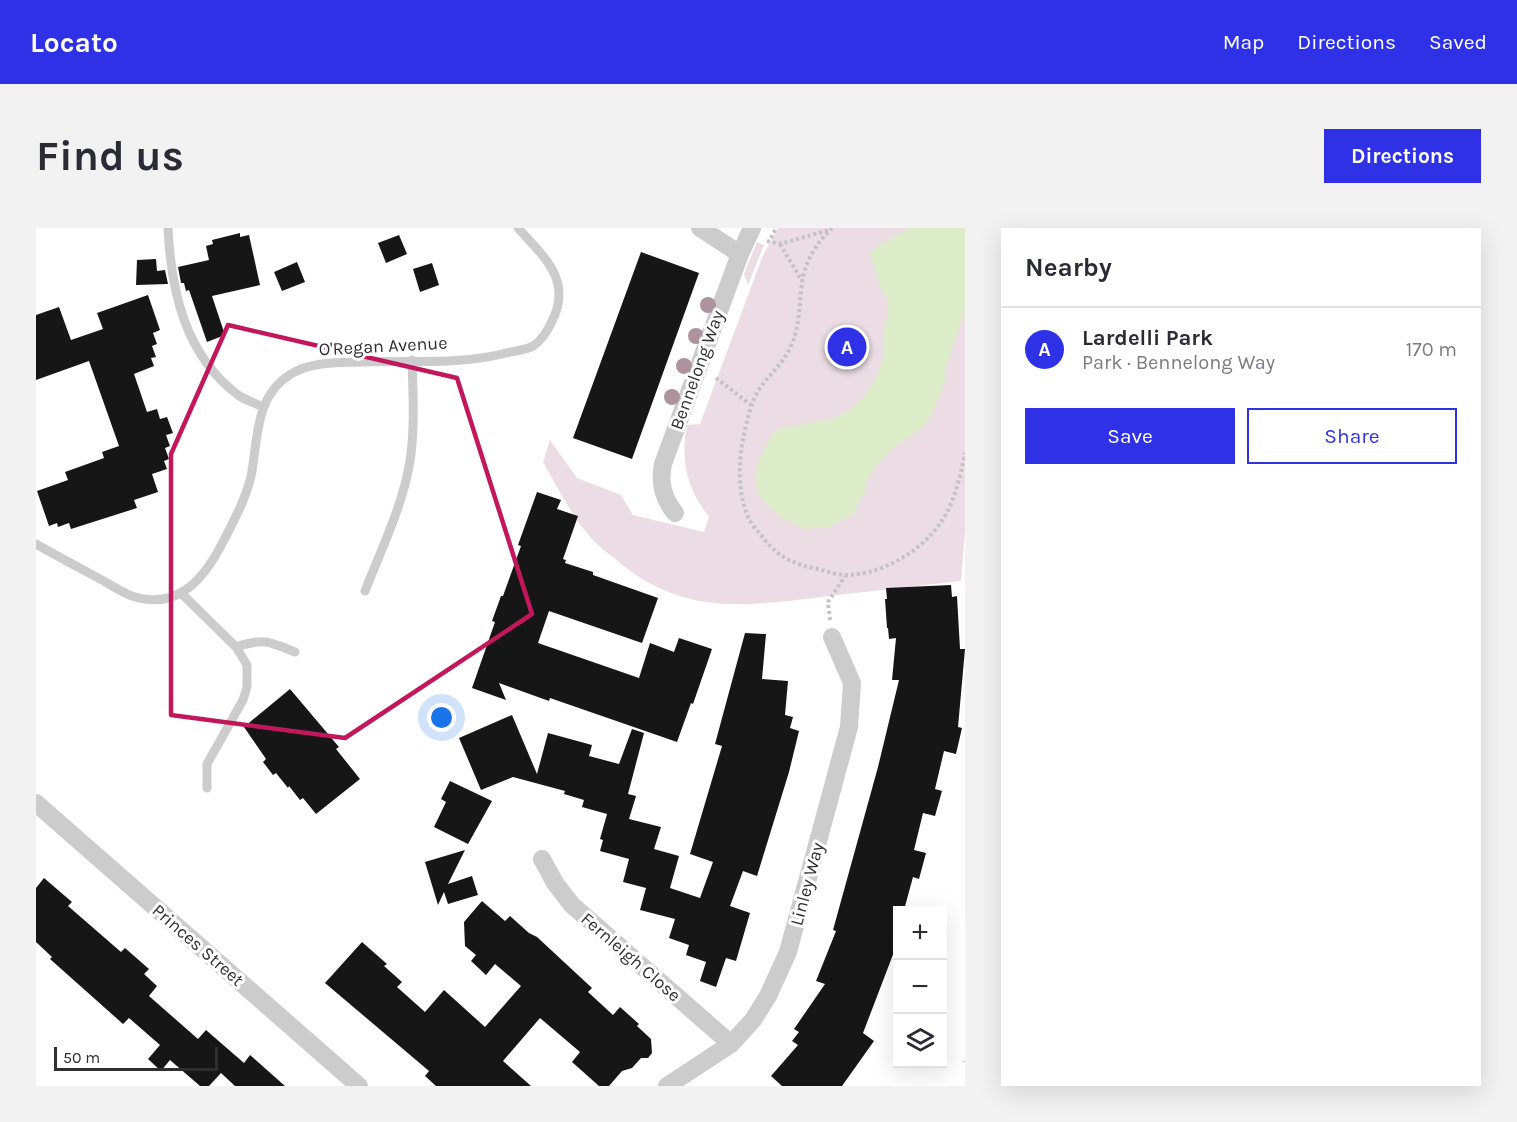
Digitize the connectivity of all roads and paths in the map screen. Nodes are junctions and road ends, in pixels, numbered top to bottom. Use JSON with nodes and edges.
{"nodes":[{"id":1,"x":168,"y":228,"type":"edge"},
{"id":2,"x":518,"y":228,"type":"edge"},
{"id":3,"x":700,"y":228,"type":"edge"},
{"id":4,"x":831,"y":229,"type":"edge"},
{"id":5,"x":751,"y":230,"type":"edge"},
{"id":6,"x":780,"y":244,"type":"junction"},
{"id":7,"x":740,"y":254,"type":"junction"},
{"id":8,"x":802,"y":281,"type":"junction"},
{"id":9,"x":412,"y":360,"type":"junction"},
{"id":10,"x":716,"y":378,"type":"dead end"},
{"id":11,"x":751,"y":405,"type":"junction"},
{"id":12,"x":263,"y":407,"type":"junction"},
{"id":13,"x":965,"y":453,"type":"edge"},
{"id":14,"x":675,"y":513,"type":"dead end"},
{"id":15,"x":36,"y":544,"type":"edge"},
{"id":16,"x":846,"y":575,"type":"junction"},
{"id":17,"x":365,"y":591,"type":"dead end"},
{"id":18,"x":181,"y":593,"type":"junction"},
{"id":19,"x":832,"y":637,"type":"joint"},
{"id":20,"x":236,"y":647,"type":"junction"},
{"id":21,"x":295,"y":652,"type":"dead end"},
{"id":22,"x":207,"y":788,"type":"dead end"},
{"id":23,"x":36,"y":803,"type":"edge"},
{"id":24,"x":543,"y":859,"type":"dead end"},
{"id":25,"x":731,"y":1044,"type":"junction"},
{"id":26,"x":354,"y":1084,"type":"edge"},
{"id":27,"x":667,"y":1086,"type":"edge"}],
"edges":[{"from":1,"to":12,"type":"lane"},
{"from":2,"to":9,"type":"lane","name":"O'Regan Avenue"},
{"from":3,"to":7,"type":"street"},
{"from":4,"to":6,"type":"path"},
{"from":4,"to":8,"type":"path"},
{"from":5,"to":6,"type":"path"},
{"from":5,"to":7,"type":"street","name":"Bennelong Way"},
{"from":6,"to":8,"type":"path"},
{"from":7,"to":14,"type":"street","name":"Bennelong Way"},
{"from":8,"to":11,"type":"path"},
{"from":9,"to":12,"type":"lane","name":"O'Regan Avenue"},
{"from":9,"to":17,"type":"lane"},
{"from":10,"to":11,"type":"path"},
{"from":11,"to":16,"type":"path"},
{"from":12,"to":18,"type":"lane","name":"O'Regan Avenue"},
{"from":13,"to":16,"type":"path"},
{"from":15,"to":18,"type":"lane","name":"O'Regan Avenue"},
{"from":16,"to":19,"type":"path"},
{"from":18,"to":20,"type":"lane"},
{"from":19,"to":25,"type":"street","name":"Linley Way"},
{"from":20,"to":21,"type":"lane"},
{"from":20,"to":22,"type":"lane"},
{"from":23,"to":26,"type":"street","name":"Princes Street"},
{"from":24,"to":25,"type":"street","name":"Fernleigh Close"},
{"from":25,"to":27,"type":"street","name":"Linley Way"}]}
